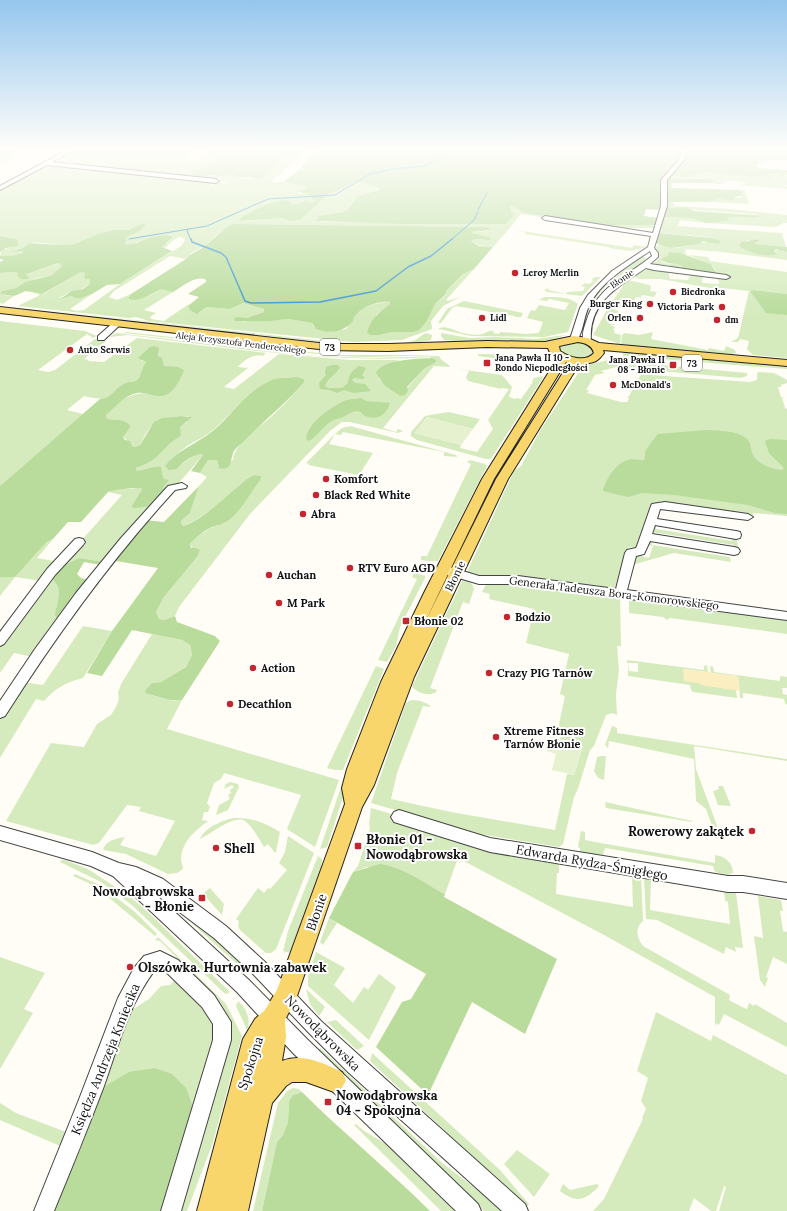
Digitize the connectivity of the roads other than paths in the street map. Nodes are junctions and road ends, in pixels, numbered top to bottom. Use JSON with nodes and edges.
{"nodes":[{"id":1,"x":664,"y":205,"type":"edge"},
{"id":2,"x":545,"y":218,"type":"dead end"},
{"id":3,"x":656,"y":235,"type":"junction"},
{"id":4,"x":651,"y":248,"type":"junction"},
{"id":5,"x":640,"y":255,"type":"junction"},
{"id":6,"x":645,"y":265,"type":"junction"},
{"id":7,"x":726,"y":277,"type":"dead end"},
{"id":8,"x":0,"y":310,"type":"edge"},
{"id":9,"x":0,"y":315,"type":"edge"},
{"id":10,"x":115,"y":326,"type":"junction"},
{"id":11,"x":101,"y":338,"type":"dead end"},
{"id":12,"x":574,"y":339,"type":"junction"},
{"id":13,"x":594,"y":347,"type":"junction"},
{"id":14,"x":556,"y":352,"type":"junction"},
{"id":15,"x":579,"y":361,"type":"junction"},
{"id":16,"x":787,"y":363,"type":"edge"},
{"id":17,"x":787,"y":371,"type":"edge"},
{"id":18,"x":182,"y":486,"type":"dead end"},
{"id":19,"x":748,"y":518,"type":"dead end"},
{"id":20,"x":650,"y":522,"type":"junction"},
{"id":21,"x":736,"y":535,"type":"dead end"},
{"id":22,"x":646,"y":537,"type":"junction"},
{"id":23,"x":79,"y":542,"type":"dead end"},
{"id":24,"x":734,"y":551,"type":"dead end"},
{"id":25,"x":449,"y":572,"type":"junction"},
{"id":26,"x":620,"y":594,"type":"junction"},
{"id":27,"x":787,"y":616,"type":"edge"},
{"id":28,"x":0,"y":641,"type":"edge"},
{"id":29,"x":0,"y":712,"type":"edge"},
{"id":30,"x":399,"y":818,"type":"dead end"},
{"id":31,"x":0,"y":833,"type":"edge"},
{"id":32,"x":118,"y":870,"type":"junction"},
{"id":33,"x":787,"y":891,"type":"edge"},
{"id":34,"x":286,"y":996,"type":"junction"},
{"id":35,"x":274,"y":1018,"type":"junction"},
{"id":36,"x":334,"y":1080,"type":"junction"},
{"id":37,"x":260,"y":1102,"type":"junction"},
{"id":38,"x":44,"y":1211,"type":"edge"},
{"id":39,"x":171,"y":1211,"type":"edge"},
{"id":40,"x":210,"y":1211,"type":"edge"},
{"id":41,"x":234,"y":1211,"type":"edge"},
{"id":42,"x":470,"y":1211,"type":"edge"},
{"id":43,"x":518,"y":1211,"type":"edge"}],
"edges":[{"from":1,"to":3,"type":"street","name":"Błonie"},
{"from":2,"to":3,"type":"street"},
{"from":3,"to":4,"type":"street","name":"Błonie"},
{"from":4,"to":5,"type":"street","name":"Błonie"},
{"from":4,"to":6,"type":"street","name":"Błonie"},
{"from":5,"to":6,"type":"street"},
{"from":5,"to":12,"type":"street","name":"Błonie"},
{"from":6,"to":7,"type":"street"},
{"from":6,"to":13,"type":"street","name":"Błonie"},
{"from":8,"to":10,"type":"main road","name":"Aleja Krzysztofa Pendereckiego","number":"73"},
{"from":9,"to":10,"type":"main road","name":"Aleja Krzysztofa Pendereckiego","number":"73"},
{"from":10,"to":11,"type":"street"},
{"from":10,"to":14,"type":"main road","name":"Aleja Krzysztofa Pendereckiego","number":"73"},
{"from":12,"to":13,"type":"main road","number":"73"},
{"from":12,"to":14,"type":"main road","number":"73"},
{"from":13,"to":15,"type":"main road","number":"73"},
{"from":13,"to":16,"type":"main road","number":"73"},
{"from":13,"to":17,"type":"main road","number":"73"},
{"from":14,"to":15,"type":"main road","number":"73"},
{"from":14,"to":25,"type":"main road","name":"Błonie"},
{"from":15,"to":25,"type":"main road","name":"Błonie"},
{"from":18,"to":29,"type":"street"},
{"from":19,"to":20,"type":"street"},
{"from":20,"to":21,"type":"street"},
{"from":20,"to":22,"type":"street"},
{"from":22,"to":24,"type":"street"},
{"from":22,"to":26,"type":"street"},
{"from":23,"to":28,"type":"street"},
{"from":25,"to":26,"type":"street","name":"Generała Tadeusza Bora-Komorowskiego"},
{"from":25,"to":34,"type":"main road","name":"Błonie"},
{"from":26,"to":27,"type":"street","name":"Generała Tadeusza Bora-Komorowskiego"},
{"from":30,"to":33,"type":"street","name":"Edwarda Rydza-Śmigłego"},
{"from":31,"to":32,"type":"street","name":"Nowodąbrowska"},
{"from":32,"to":34,"type":"street","name":"Nowodąbrowska"},
{"from":32,"to":35,"type":"street","name":"Nowodąbrowska"},
{"from":34,"to":35,"type":"main road","name":"Błonie"},
{"from":34,"to":43,"type":"street","name":"Nowodąbrowska"},
{"from":35,"to":36,"type":"street","name":"Nowodąbrowska"},
{"from":35,"to":37,"type":"main road","name":"Spokojna"},
{"from":35,"to":40,"type":"main road","name":"Spokojna"},
{"from":36,"to":37,"type":"main road"},
{"from":36,"to":42,"type":"street","name":"Nowodąbrowska"},
{"from":37,"to":41,"type":"main road","name":"Spokojna"},
{"from":38,"to":39,"type":"street","name":"Księdza Andrzeja Kmiecika"}]}
